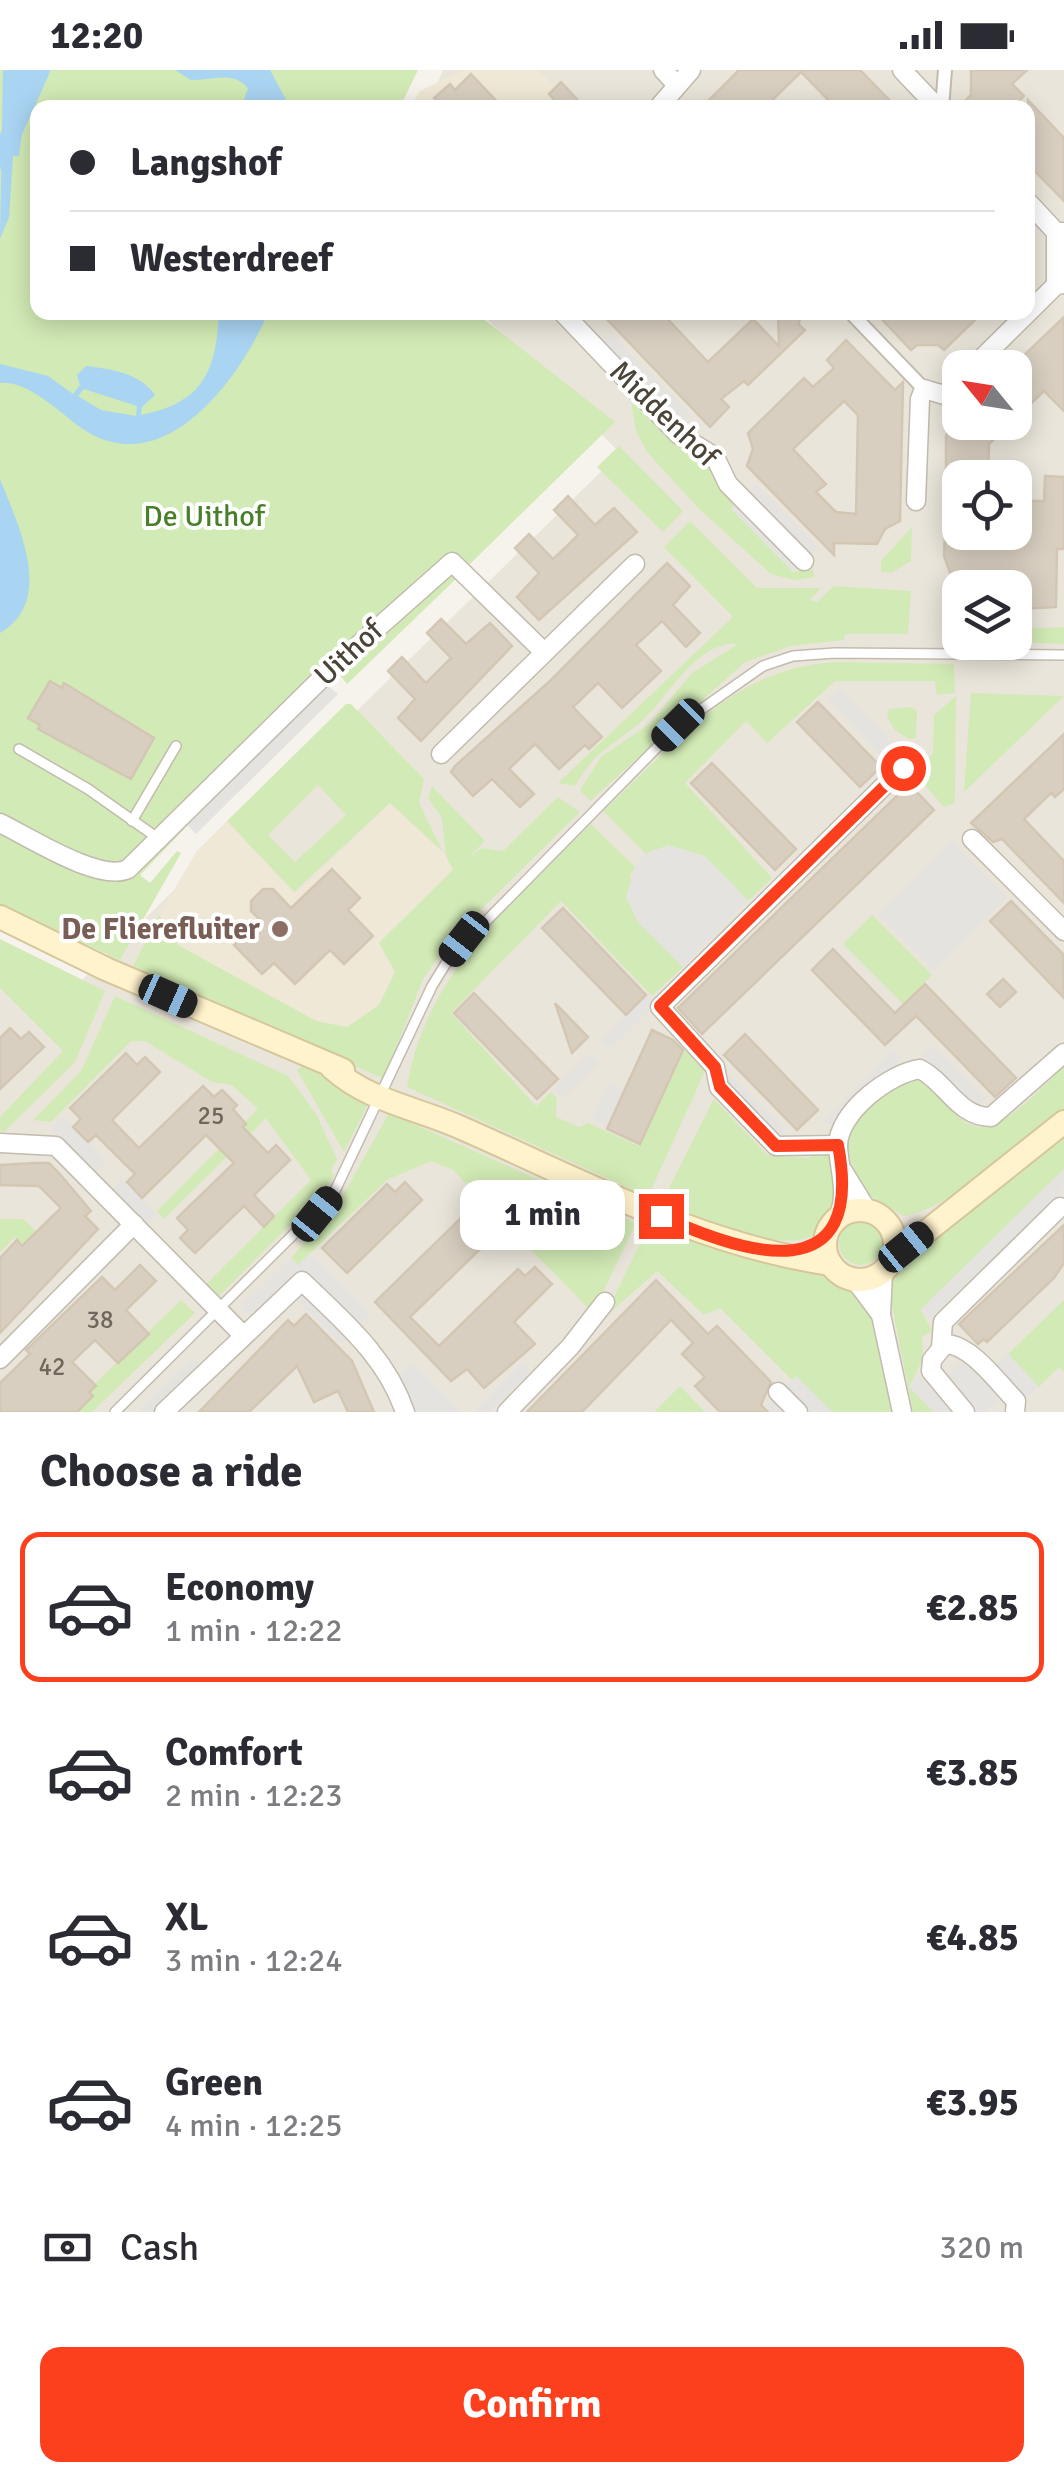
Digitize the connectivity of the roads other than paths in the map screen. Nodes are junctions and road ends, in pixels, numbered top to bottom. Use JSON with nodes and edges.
{"nodes":[{"id":1,"x":663,"y":70,"type":"edge"},
{"id":2,"x":691,"y":70,"type":"edge"},
{"id":3,"x":902,"y":70,"type":"edge"},
{"id":4,"x":945,"y":70,"type":"edge"},
{"id":5,"x":676,"y":84,"type":"junction"},
{"id":6,"x":664,"y":100,"type":"edge"},
{"id":7,"x":932,"y":100,"type":"edge"},
{"id":8,"x":941,"y":100,"type":"edge"},
{"id":9,"x":1035,"y":209,"type":"edge"},
{"id":10,"x":1060,"y":232,"type":"edge"},
{"id":11,"x":1060,"y":284,"type":"edge"},
{"id":12,"x":1035,"y":308,"type":"edge"},
{"id":13,"x":570,"y":320,"type":"edge"},
{"id":14,"x":858,"y":320,"type":"edge"},
{"id":15,"x":1022,"y":320,"type":"edge"},
{"id":16,"x":991,"y":350,"type":"edge"},
{"id":17,"x":924,"y":389,"type":"junction"},
{"id":18,"x":942,"y":394,"type":"edge"},
{"id":19,"x":942,"y":397,"type":"edge"},
{"id":20,"x":919,"y":411,"type":"junction"},
{"id":21,"x":916,"y":501,"type":"dead end"},
{"id":22,"x":804,"y":562,"type":"dead end"},
{"id":23,"x":635,"y":564,"type":"dead end"},
{"id":24,"x":544,"y":652,"type":"junction"},
{"id":25,"x":1064,"y":655,"type":"edge"},
{"id":26,"x":176,"y":746,"type":"dead end"},
{"id":27,"x":19,"y":748,"type":"dead end"},
{"id":28,"x":441,"y":754,"type":"dead end"},
{"id":29,"x":903,"y":768,"type":"dead end"},
{"id":30,"x":132,"y":821,"type":"junction"},
{"id":31,"x":0,"y":823,"type":"edge"},
{"id":32,"x":972,"y":839,"type":"dead end"},
{"id":33,"x":159,"y":840,"type":"junction"},
{"id":34,"x":2,"y":920,"type":"edge"},
{"id":35,"x":1064,"y":930,"type":"edge"},
{"id":36,"x":1064,"y":1053,"type":"edge"},
{"id":37,"x":383,"y":1091,"type":"junction"},
{"id":38,"x":1064,"y":1122,"type":"edge"},
{"id":39,"x":0,"y":1142,"type":"edge"},
{"id":40,"x":838,"y":1145,"type":"junction"},
{"id":41,"x":843,"y":1172,"type":"junction"},
{"id":42,"x":1060,"y":1208,"type":"dead end"},
{"id":43,"x":868,"y":1210,"type":"junction"},
{"id":44,"x":134,"y":1224,"type":"junction"},
{"id":45,"x":832,"y":1225,"type":"junction"},
{"id":46,"x":894,"y":1239,"type":"junction"},
{"id":47,"x":784,"y":1255,"type":"junction"},
{"id":48,"x":830,"y":1264,"type":"junction"},
{"id":49,"x":883,"y":1272,"type":"junction"},
{"id":50,"x":855,"y":1280,"type":"junction"},
{"id":51,"x":605,"y":1302,"type":"dead end"},
{"id":52,"x":224,"y":1315,"type":"junction"},
{"id":53,"x":881,"y":1316,"type":"junction"},
{"id":54,"x":243,"y":1335,"type":"junction"},
{"id":55,"x":941,"y":1348,"type":"junction"},
{"id":56,"x":0,"y":1359,"type":"edge"},
{"id":57,"x":778,"y":1392,"type":"dead end"},
{"id":58,"x":115,"y":1412,"type":"edge"},
{"id":59,"x":164,"y":1412,"type":"edge"},
{"id":60,"x":405,"y":1412,"type":"edge"},
{"id":61,"x":507,"y":1412,"type":"edge"},
{"id":62,"x":798,"y":1412,"type":"edge"},
{"id":63,"x":902,"y":1412,"type":"edge"},
{"id":64,"x":965,"y":1412,"type":"edge"},
{"id":65,"x":1015,"y":1412,"type":"edge"}],
"edges":[{"from":1,"to":5,"type":"street"},
{"from":2,"to":5,"type":"street"},
{"from":3,"to":7,"type":"street"},
{"from":4,"to":8,"type":"street"},
{"from":5,"to":6,"type":"street"},
{"from":9,"to":10,"type":"street"},
{"from":10,"to":11,"type":"street"},
{"from":11,"to":12,"type":"street"},
{"from":13,"to":22,"type":"street","name":"Middenhof"},
{"from":14,"to":17,"type":"street"},
{"from":15,"to":16,"type":"street"},
{"from":17,"to":18,"type":"street"},
{"from":17,"to":20,"type":"street"},
{"from":19,"to":20,"type":"street"},
{"from":20,"to":21,"type":"street"},
{"from":23,"to":24,"type":"street"},
{"from":24,"to":28,"type":"street"},
{"from":24,"to":33,"type":"street","name":"Uithof"},
{"from":25,"to":37,"type":"lane"},
{"from":26,"to":30,"type":"lane"},
{"from":27,"to":30,"type":"lane"},
{"from":29,"to":40,"type":"street"},
{"from":30,"to":33,"type":"lane"},
{"from":31,"to":33,"type":"street","name":"Uithof"},
{"from":32,"to":35,"type":"street"},
{"from":34,"to":37,"type":"main road"},
{"from":36,"to":40,"type":"street"},
{"from":37,"to":47,"type":"main road"},
{"from":37,"to":52,"type":"lane"},
{"from":38,"to":46,"type":"main road"},
{"from":39,"to":44,"type":"street"},
{"from":40,"to":41,"type":"street"},
{"from":41,"to":43,"type":"street"},
{"from":41,"to":45,"type":"street"},
{"from":42,"to":55,"type":"street"},
{"from":43,"to":45,"type":"main road"},
{"from":43,"to":46,"type":"main road"},
{"from":44,"to":52,"type":"street"},
{"from":44,"to":56,"type":"street"},
{"from":45,"to":47,"type":"main road"},
{"from":45,"to":48,"type":"main road"},
{"from":46,"to":49,"type":"main road"},
{"from":47,"to":48,"type":"main road"},
{"from":48,"to":50,"type":"main road"},
{"from":49,"to":50,"type":"main road"},
{"from":49,"to":53,"type":"street"},
{"from":50,"to":53,"type":"street"},
{"from":51,"to":61,"type":"street"},
{"from":52,"to":54,"type":"street"},
{"from":52,"to":58,"type":"lane"},
{"from":53,"to":63,"type":"street"},
{"from":54,"to":59,"type":"street"},
{"from":54,"to":60,"type":"street"},
{"from":55,"to":64,"type":"street"},
{"from":55,"to":65,"type":"street"},
{"from":57,"to":62,"type":"street"}]}
